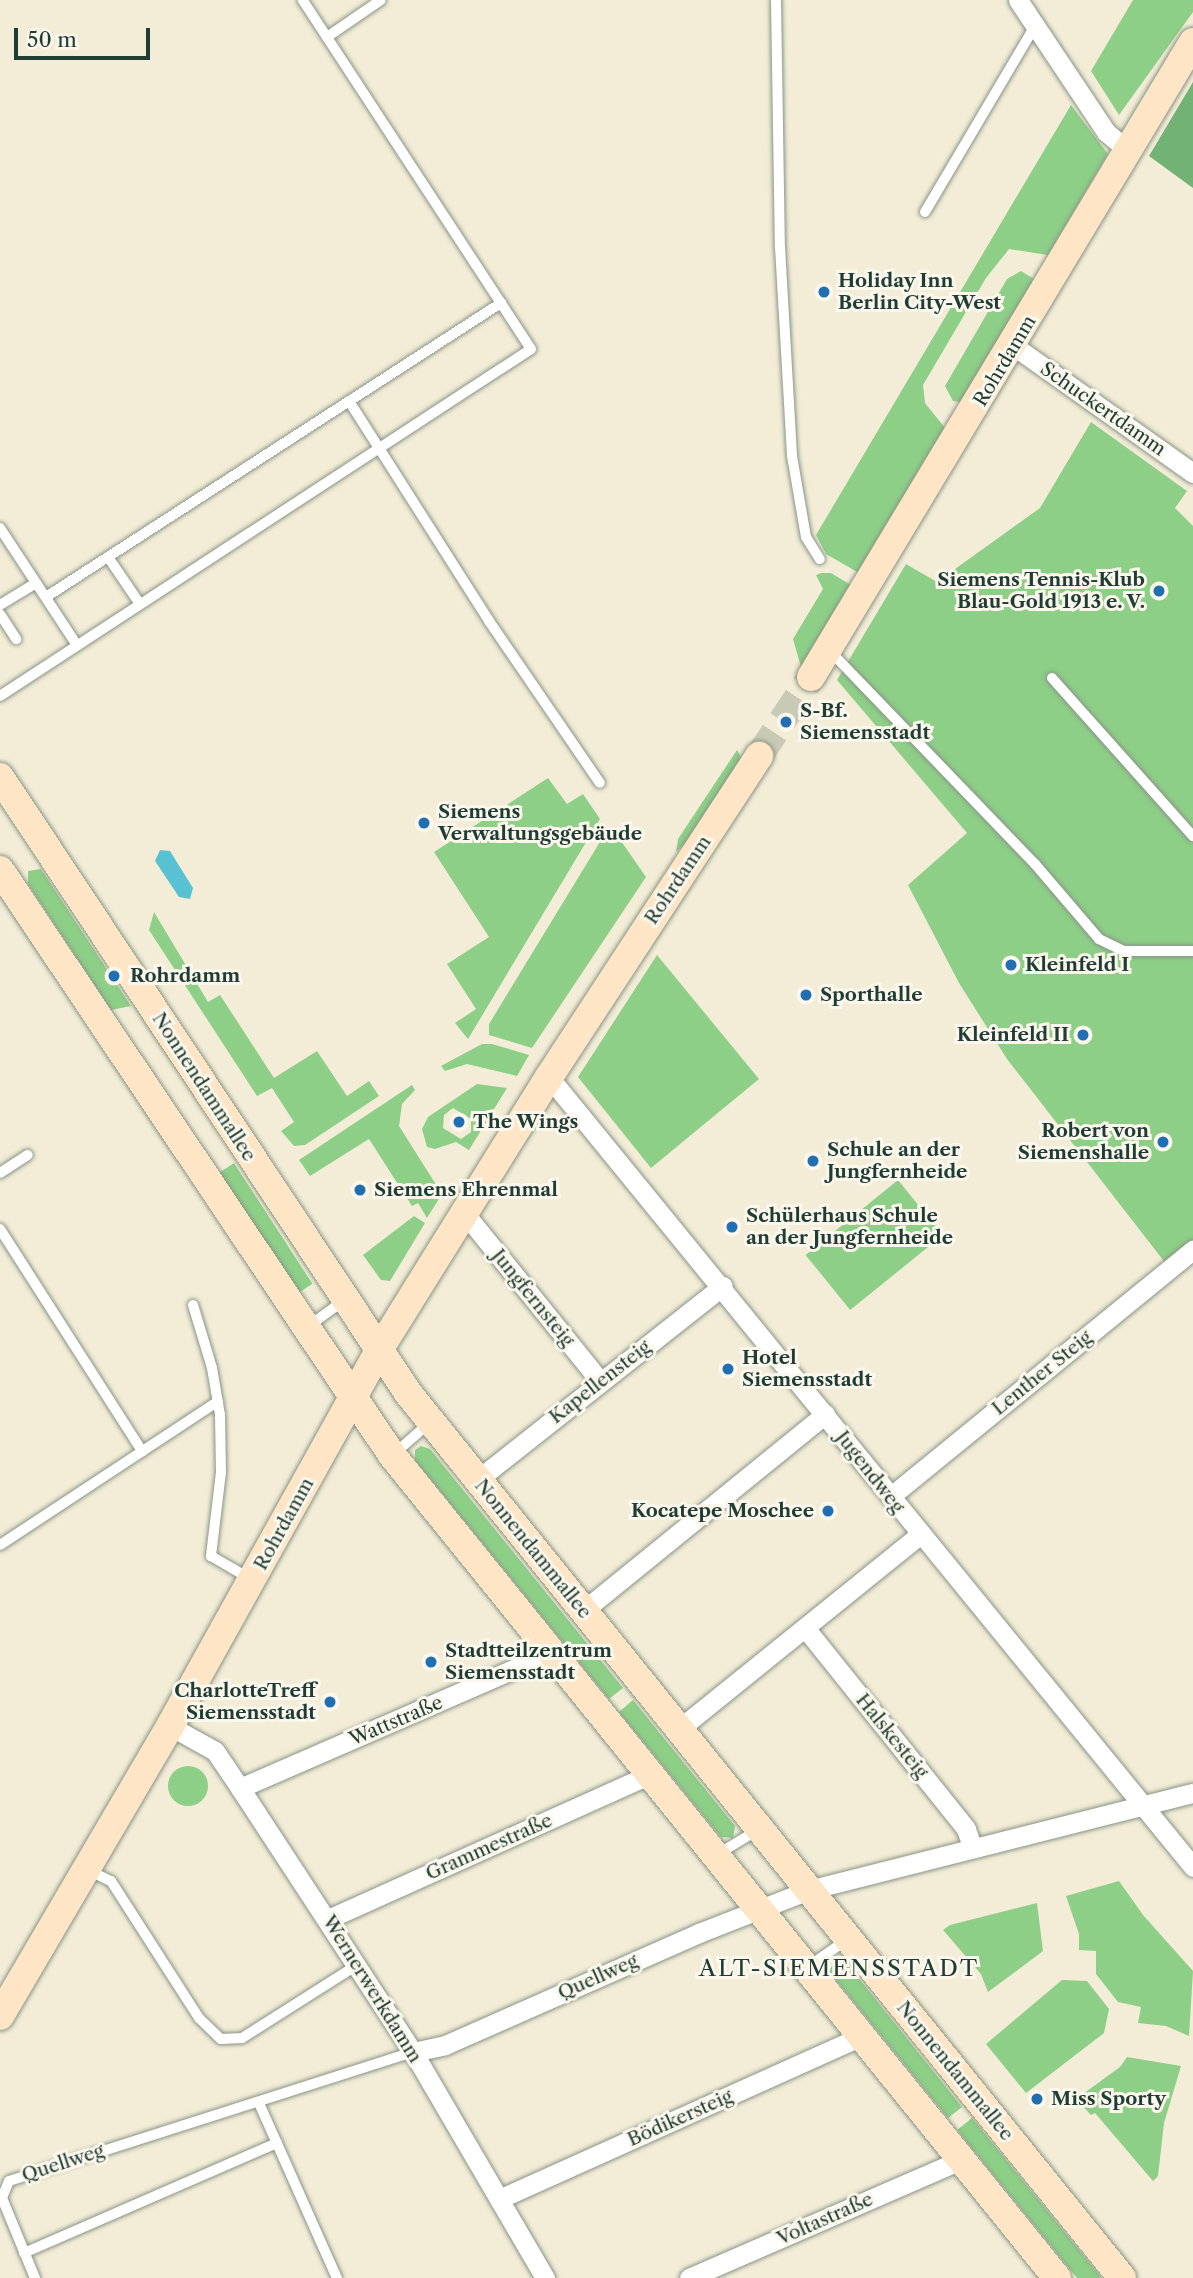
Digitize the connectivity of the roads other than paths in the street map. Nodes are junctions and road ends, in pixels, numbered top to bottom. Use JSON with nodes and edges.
{"nodes":[{"id":1,"x":303,"y":0,"type":"edge"},
{"id":2,"x":381,"y":0,"type":"edge"},
{"id":3,"x":776,"y":0,"type":"edge"},
{"id":4,"x":1018,"y":0,"type":"edge"},
{"id":5,"x":1035,"y":26,"type":"junction"},
{"id":6,"x":327,"y":37,"type":"junction"},
{"id":7,"x":1193,"y":42,"type":"edge"},
{"id":8,"x":1129,"y":151,"type":"junction"},
{"id":9,"x":925,"y":212,"type":"dead end"},
{"id":10,"x":501,"y":303,"type":"junction"},
{"id":11,"x":1014,"y":346,"type":"junction"},
{"id":12,"x":349,"y":401,"type":"junction"},
{"id":13,"x":379,"y":448,"type":"junction"},
{"id":14,"x":1193,"y":473,"type":"edge"},
{"id":15,"x":0,"y":528,"type":"edge"},
{"id":16,"x":108,"y":557,"type":"junction"},
{"id":17,"x":820,"y":559,"type":"dead end"},
{"id":18,"x":36,"y":583,"type":"junction"},
{"id":19,"x":46,"y":597,"type":"junction"},
{"id":20,"x":140,"y":604,"type":"junction"},
{"id":21,"x":0,"y":606,"type":"edge"},
{"id":22,"x":0,"y":614,"type":"edge"},
{"id":23,"x":16,"y":639,"type":"dead end"},
{"id":24,"x":77,"y":645,"type":"junction"},
{"id":25,"x":829,"y":650,"type":"junction"},
{"id":26,"x":811,"y":677,"type":"tunnel mouth"},
{"id":27,"x":1052,"y":678,"type":"dead end"},
{"id":28,"x":0,"y":695,"type":"edge"},
{"id":29,"x":759,"y":756,"type":"tunnel mouth"},
{"id":30,"x":0,"y":777,"type":"edge"},
{"id":31,"x":600,"y":783,"type":"dead end"},
{"id":32,"x":1193,"y":836,"type":"edge"},
{"id":33,"x":0,"y":870,"type":"edge"},
{"id":34,"x":1193,"y":951,"type":"edge"},
{"id":35,"x":549,"y":1077,"type":"junction"},
{"id":36,"x":28,"y":1154,"type":"dead end"},
{"id":37,"x":0,"y":1173,"type":"edge"},
{"id":38,"x":466,"y":1215,"type":"junction"},
{"id":39,"x":0,"y":1229,"type":"edge"},
{"id":40,"x":1193,"y":1250,"type":"edge"},
{"id":41,"x":723,"y":1286,"type":"junction"},
{"id":42,"x":344,"y":1300,"type":"junction"},
{"id":43,"x":193,"y":1305,"type":"dead end"},
{"id":44,"x":304,"y":1330,"type":"junction"},
{"id":45,"x":379,"y":1350,"type":"junction"},
{"id":46,"x":600,"y":1381,"type":"junction"},
{"id":47,"x":351,"y":1400,"type":"junction"},
{"id":48,"x":218,"y":1401,"type":"junction"},
{"id":49,"x":825,"y":1413,"type":"junction"},
{"id":50,"x":430,"y":1422,"type":"junction"},
{"id":51,"x":142,"y":1451,"type":"junction"},
{"id":52,"x":392,"y":1455,"type":"junction"},
{"id":53,"x":477,"y":1480,"type":"junction"},
{"id":54,"x":891,"y":1496,"type":"junction"},
{"id":55,"x":919,"y":1535,"type":"junction"},
{"id":56,"x":0,"y":1545,"type":"edge"},
{"id":57,"x":252,"y":1580,"type":"junction"},
{"id":58,"x":583,"y":1611,"type":"junction"},
{"id":59,"x":806,"y":1629,"type":"junction"},
{"id":60,"x":551,"y":1653,"type":"junction"},
{"id":61,"x":170,"y":1726,"type":"junction"},
{"id":62,"x":679,"y":1729,"type":"junction"},
{"id":63,"x":649,"y":1775,"type":"junction"},
{"id":64,"x":240,"y":1788,"type":"junction"},
{"id":65,"x":1193,"y":1793,"type":"edge"},
{"id":66,"x":1143,"y":1805,"type":"junction"},
{"id":67,"x":759,"y":1829,"type":"junction"},
{"id":68,"x":972,"y":1846,"type":"junction"},
{"id":69,"x":715,"y":1856,"type":"junction"},
{"id":70,"x":1193,"y":1867,"type":"edge"},
{"id":71,"x":88,"y":1870,"type":"junction"},
{"id":72,"x":809,"y":1890,"type":"junction"},
{"id":73,"x":757,"y":1909,"type":"junction"},
{"id":74,"x":328,"y":1919,"type":"junction"},
{"id":75,"x":848,"y":1939,"type":"junction"},
{"id":76,"x":358,"y":1965,"type":"junction"},
{"id":77,"x":805,"y":1968,"type":"junction"},
{"id":78,"x":0,"y":2016,"type":"edge"},
{"id":79,"x":861,"y":2036,"type":"junction"},
{"id":80,"x":413,"y":2052,"type":"junction"},
{"id":81,"x":259,"y":2103,"type":"junction"},
{"id":82,"x":277,"y":2143,"type":"junction"},
{"id":83,"x":961,"y":2160,"type":"junction"},
{"id":84,"x":499,"y":2199,"type":"junction"},
{"id":85,"x":24,"y":2253,"type":"junction"},
{"id":86,"x":35,"y":2278,"type":"edge"},
{"id":87,"x":337,"y":2278,"type":"edge"},
{"id":88,"x":545,"y":2278,"type":"edge"},
{"id":89,"x":689,"y":2278,"type":"edge"},
{"id":90,"x":1057,"y":2278,"type":"edge"},
{"id":91,"x":1122,"y":2278,"type":"edge"}],
"edges":[{"from":1,"to":6,"type":"lane"},
{"from":2,"to":6,"type":"lane"},
{"from":3,"to":17,"type":"lane"},
{"from":4,"to":5,"type":"street"},
{"from":5,"to":8,"type":"street"},
{"from":5,"to":9,"type":"lane"},
{"from":6,"to":10,"type":"lane"},
{"from":7,"to":8,"type":"main road","name":"Rohrdamm"},
{"from":8,"to":11,"type":"main road","name":"Rohrdamm"},
{"from":10,"to":12,"type":"lane"},
{"from":10,"to":13,"type":"lane"},
{"from":11,"to":14,"type":"street","name":"Schuckertdamm"},
{"from":11,"to":25,"type":"main road","name":"Rohrdamm"},
{"from":12,"to":13,"type":"lane"},
{"from":12,"to":16,"type":"lane"},
{"from":13,"to":20,"type":"lane"},
{"from":13,"to":31,"type":"lane"},
{"from":15,"to":18,"type":"lane"},
{"from":16,"to":19,"type":"lane"},
{"from":16,"to":20,"type":"lane"},
{"from":18,"to":19,"type":"lane"},
{"from":18,"to":21,"type":"lane"},
{"from":19,"to":24,"type":"lane"},
{"from":20,"to":24,"type":"lane"},
{"from":22,"to":23,"type":"lane"},
{"from":24,"to":28,"type":"lane"},
{"from":25,"to":26,"type":"main road","name":"Rohrdamm"},
{"from":25,"to":34,"type":"lane"},
{"from":27,"to":32,"type":"lane"},
{"from":29,"to":35,"type":"main road","name":"Rohrdamm"},
{"from":30,"to":42,"type":"main road","name":"Nonnendammallee"},
{"from":33,"to":44,"type":"main road"},
{"from":35,"to":38,"type":"main road","name":"Rohrdamm"},
{"from":35,"to":41,"type":"street","name":"Jugendweg"},
{"from":36,"to":37,"type":"lane"},
{"from":38,"to":45,"type":"main road","name":"Rohrdamm"},
{"from":38,"to":46,"type":"street","name":"Jungfernsteig"},
{"from":39,"to":51,"type":"lane"},
{"from":40,"to":54,"type":"street","name":"Lenther Steig"},
{"from":41,"to":46,"type":"street","name":"Kapellensteig"},
{"from":41,"to":49,"type":"street","name":"Jugendweg"},
{"from":42,"to":44,"type":"lane"},
{"from":42,"to":45,"type":"main road","name":"Nonnendammallee"},
{"from":43,"to":48,"type":"lane"},
{"from":44,"to":47,"type":"main road"},
{"from":45,"to":47,"type":"main road","name":"Rohrdamm"},
{"from":45,"to":50,"type":"main road","name":"Nonnendammallee"},
{"from":46,"to":53,"type":"street","name":"Kapellensteig"},
{"from":47,"to":52,"type":"main road"},
{"from":47,"to":57,"type":"main road","name":"Rohrdamm"},
{"from":48,"to":51,"type":"lane"},
{"from":48,"to":57,"type":"lane"},
{"from":49,"to":54,"type":"street","name":"Jugendweg"},
{"from":49,"to":58,"type":"street"},
{"from":50,"to":52,"type":"lane"},
{"from":50,"to":53,"type":"main road","name":"Nonnendammallee"},
{"from":51,"to":56,"type":"lane"},
{"from":52,"to":60,"type":"main road"},
{"from":53,"to":58,"type":"main road","name":"Nonnendammallee"},
{"from":54,"to":55,"type":"street","name":"Jugendweg"},
{"from":55,"to":59,"type":"street"},
{"from":55,"to":66,"type":"street","name":"Jugendweg"},
{"from":57,"to":61,"type":"main road","name":"Rohrdamm"},
{"from":58,"to":62,"type":"main road","name":"Nonnendammallee"},
{"from":59,"to":62,"type":"street"},
{"from":59,"to":68,"type":"street","name":"Halskesteig"},
{"from":60,"to":63,"type":"main road"},
{"from":60,"to":64,"type":"street","name":"Wattstraße"},
{"from":61,"to":64,"type":"street","name":"Wernerwerkdamm"},
{"from":61,"to":71,"type":"main road","name":"Rohrdamm"},
{"from":62,"to":67,"type":"main road","name":"Nonnendammallee"},
{"from":63,"to":69,"type":"main road"},
{"from":63,"to":74,"type":"street","name":"Grammestraße"},
{"from":64,"to":74,"type":"street","name":"Wernerwerkdamm"},
{"from":65,"to":66,"type":"street","name":"Quellweg"},
{"from":66,"to":68,"type":"street","name":"Quellweg"},
{"from":66,"to":70,"type":"street","name":"Jugendweg"},
{"from":67,"to":69,"type":"lane"},
{"from":67,"to":72,"type":"main road","name":"Nonnendammallee"},
{"from":68,"to":72,"type":"street","name":"Quellweg"},
{"from":69,"to":73,"type":"main road"},
{"from":71,"to":76,"type":"lane"},
{"from":71,"to":78,"type":"main road","name":"Rohrdamm"},
{"from":72,"to":73,"type":"street","name":"Quellweg"},
{"from":72,"to":75,"type":"main road","name":"Nonnendammallee"},
{"from":73,"to":77,"type":"main road"},
{"from":73,"to":80,"type":"street","name":"Quellweg"},
{"from":74,"to":76,"type":"street","name":"Wernerwerkdamm"},
{"from":75,"to":77,"type":"lane"},
{"from":75,"to":91,"type":"main road","name":"Nonnendammallee"},
{"from":76,"to":80,"type":"street","name":"Wernerwerkdamm"},
{"from":77,"to":79,"type":"main road"},
{"from":79,"to":83,"type":"main road"},
{"from":79,"to":84,"type":"street","name":"Bödikersteig"},
{"from":80,"to":81,"type":"lane","name":"Quellweg"},
{"from":80,"to":84,"type":"street","name":"Wernerwerkdamm"},
{"from":81,"to":82,"type":"lane"},
{"from":81,"to":85,"type":"lane","name":"Quellweg"},
{"from":82,"to":85,"type":"lane"},
{"from":82,"to":87,"type":"lane"},
{"from":83,"to":89,"type":"street","name":"Voltastraße"},
{"from":83,"to":90,"type":"main road"},
{"from":84,"to":88,"type":"street","name":"Wernerwerkdamm"},
{"from":85,"to":86,"type":"lane"}]}
